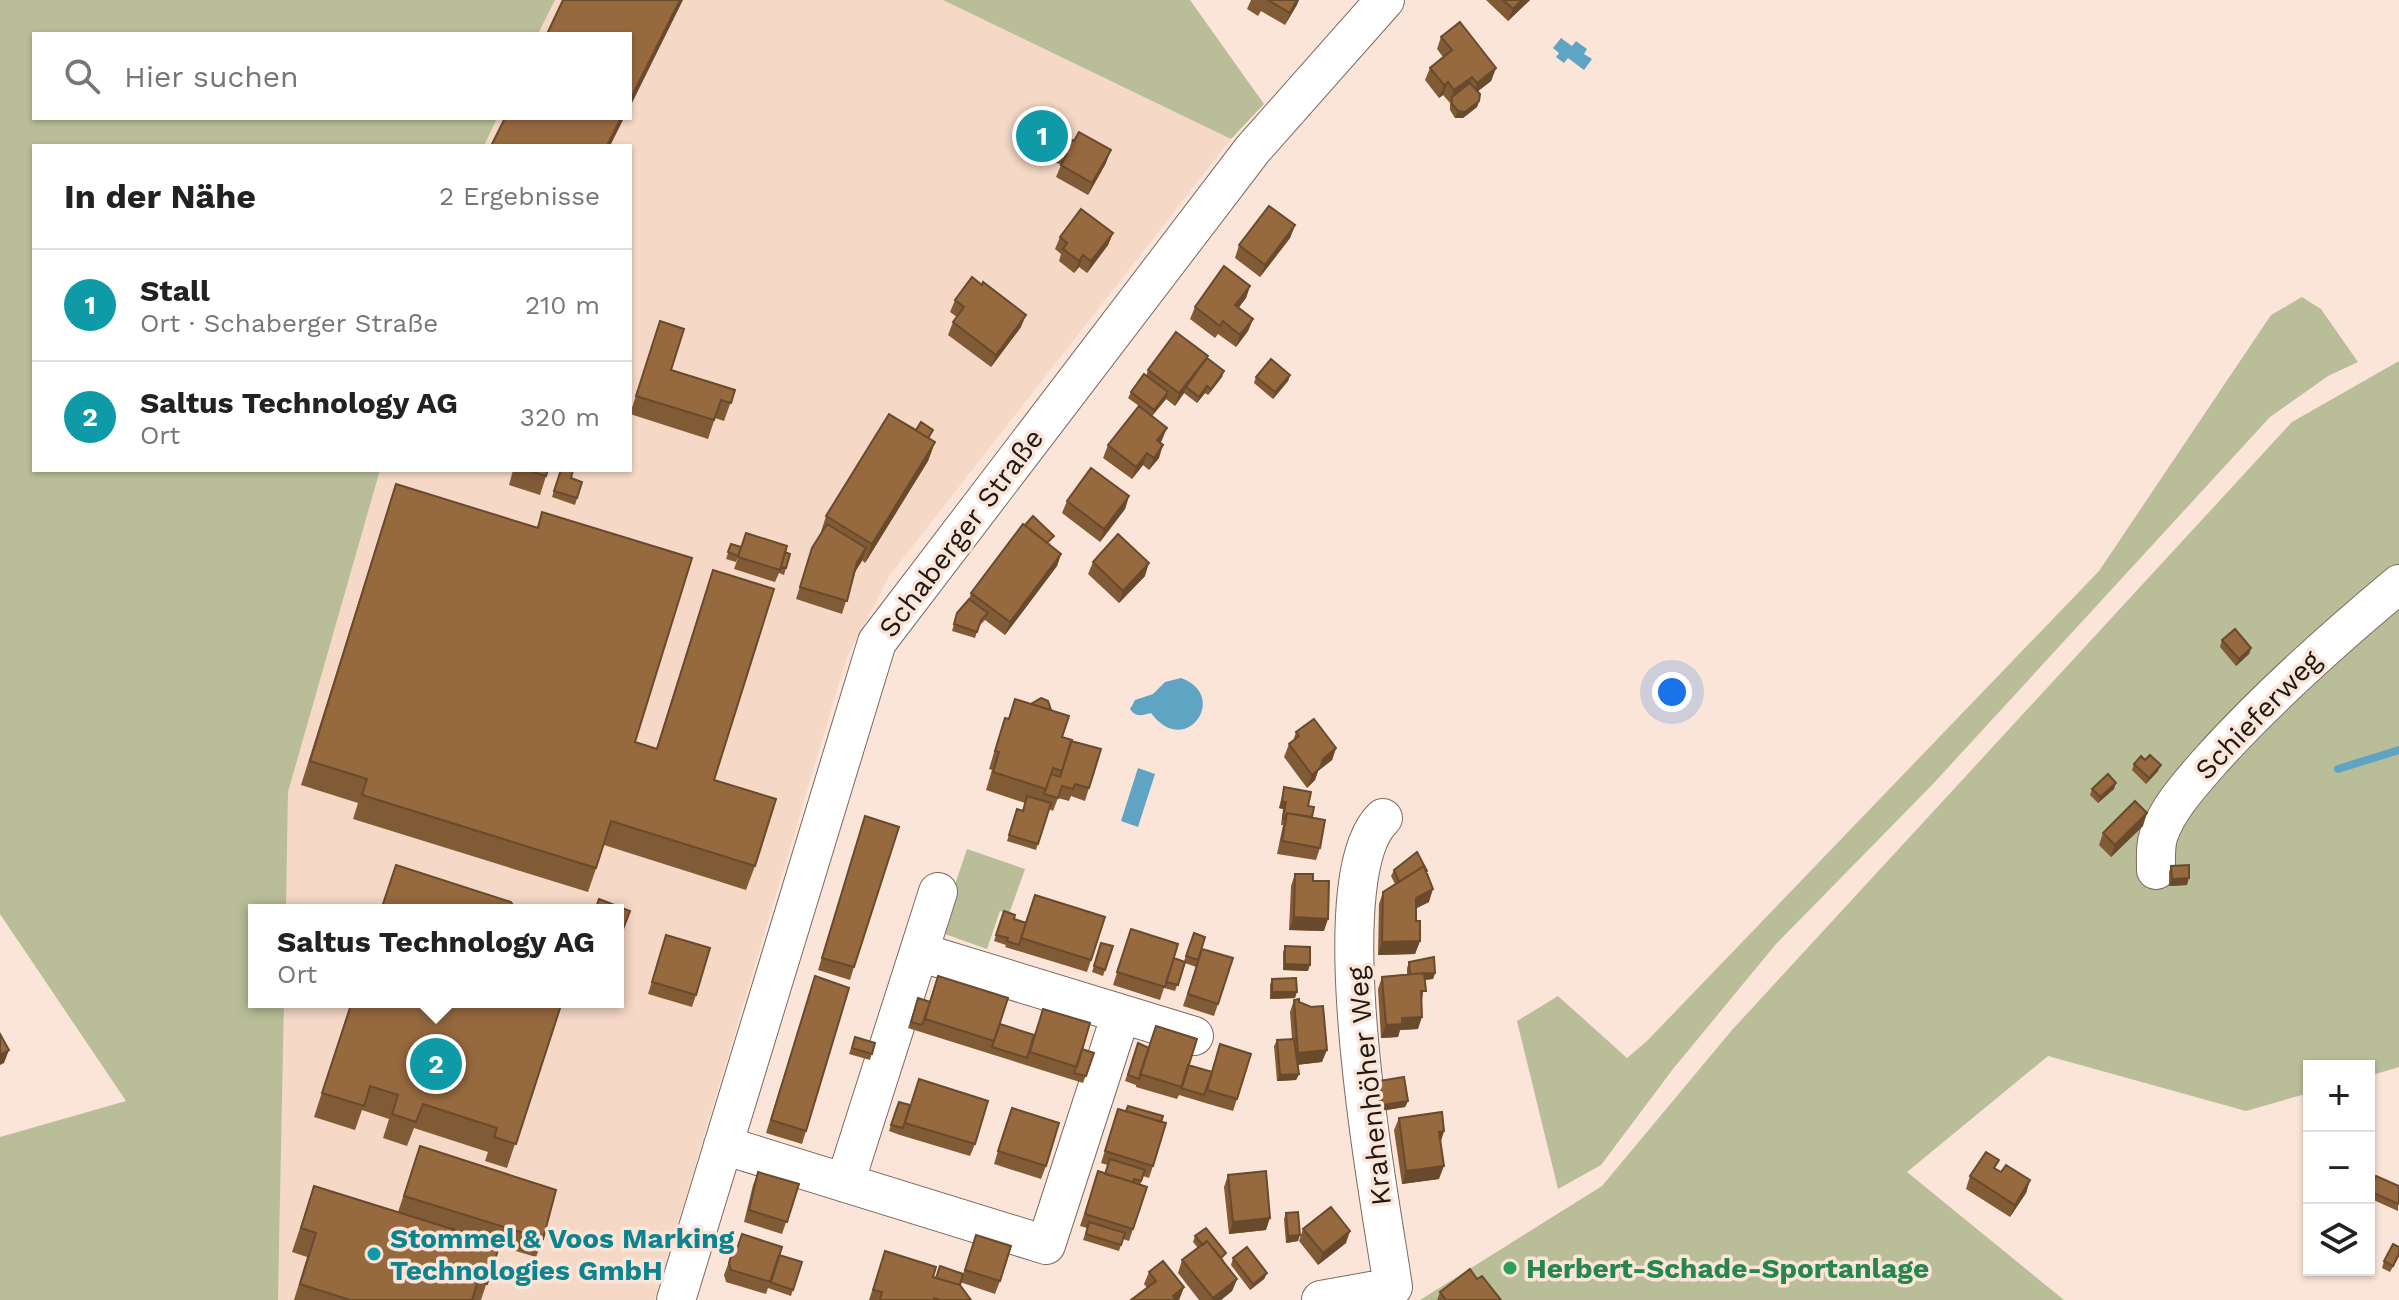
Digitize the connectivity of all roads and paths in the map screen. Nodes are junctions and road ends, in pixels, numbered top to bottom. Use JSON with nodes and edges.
{"nodes":[{"id":1,"x":1385,"y":0,"type":"edge"},
{"id":2,"x":2399,"y":584,"type":"edge"},
{"id":3,"x":1383,"y":818,"type":"dead end"},
{"id":4,"x":2156,"y":870,"type":"dead end"},
{"id":5,"x":938,"y":892,"type":"dead end"},
{"id":6,"x":919,"y":952,"type":"junction"},
{"id":7,"x":1121,"y":1014,"type":"junction"},
{"id":8,"x":1194,"y":1036,"type":"edge"},
{"id":9,"x":723,"y":1145,"type":"junction"},
{"id":10,"x":845,"y":1183,"type":"junction"},
{"id":11,"x":676,"y":1300,"type":"edge"},
{"id":12,"x":1321,"y":1300,"type":"edge"}],
"edges":[{"from":1,"to":9,"type":"street","name":"Schaberger Straße"},
{"from":2,"to":4,"type":"street","name":"Schieferweg"},
{"from":3,"to":12,"type":"street","name":"Krahenhöher Weg"},
{"from":5,"to":6,"type":"street"},
{"from":6,"to":7,"type":"street"},
{"from":6,"to":10,"type":"street"},
{"from":7,"to":8,"type":"street"},
{"from":7,"to":10,"type":"street"},
{"from":9,"to":10,"type":"street"},
{"from":9,"to":11,"type":"street","name":"Schaberger Straße"}]}
